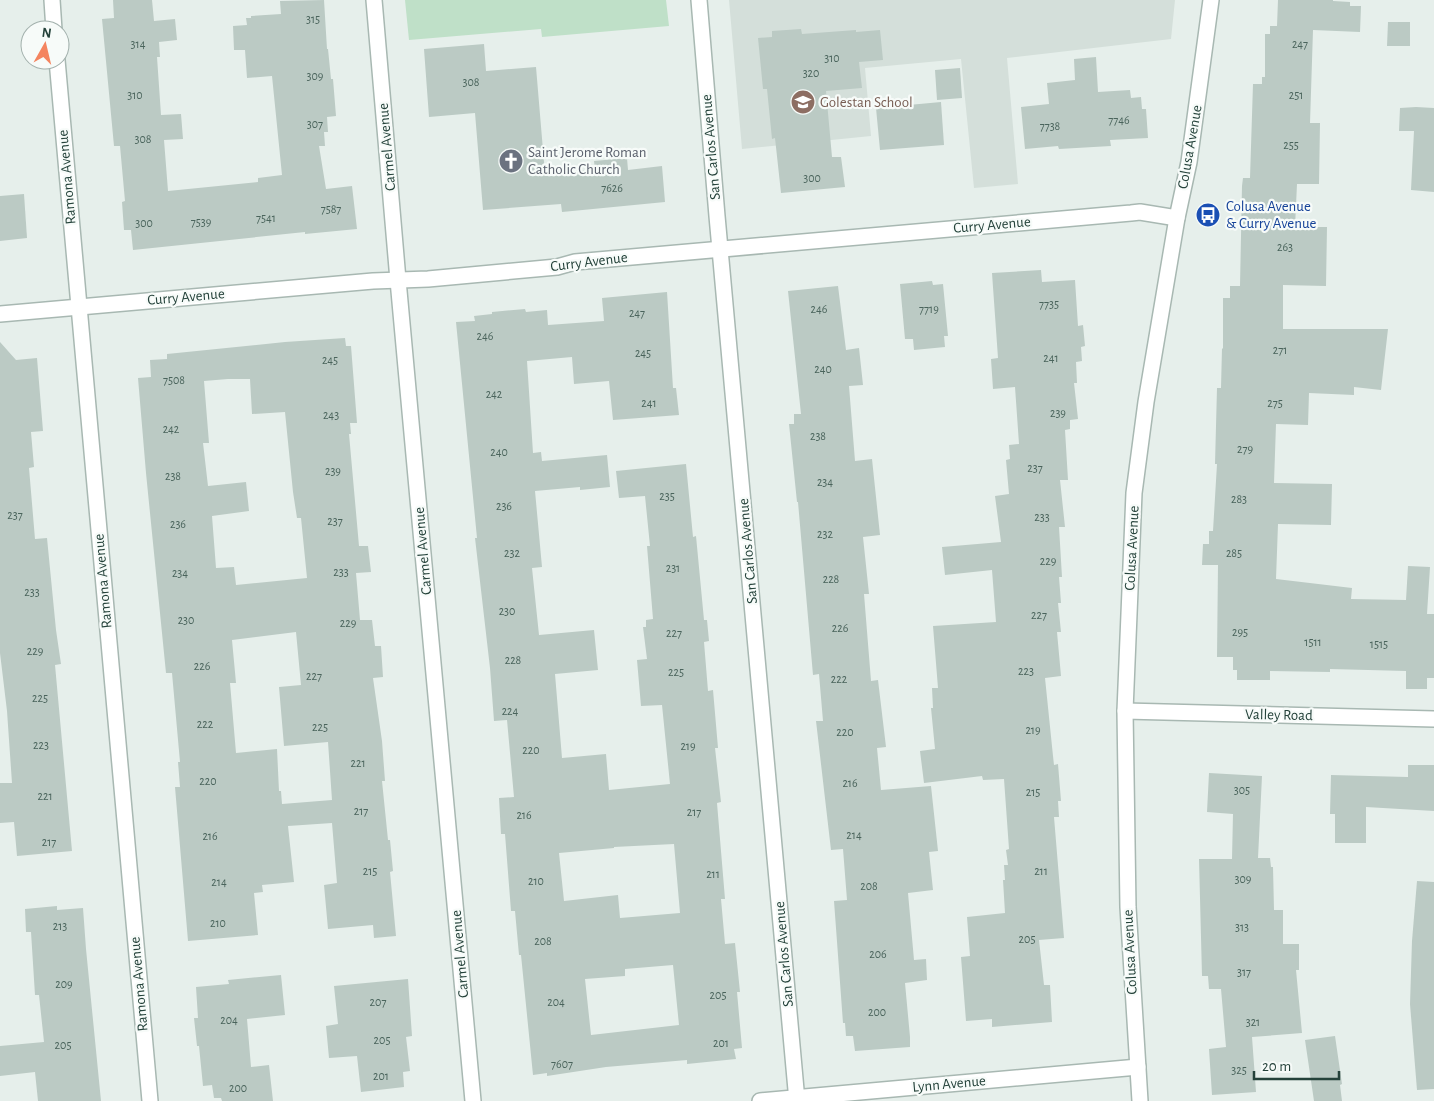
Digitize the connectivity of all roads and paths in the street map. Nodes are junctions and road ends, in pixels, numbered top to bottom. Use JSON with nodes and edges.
{"nodes":[{"id":1,"x":52,"y":0,"type":"edge"},
{"id":2,"x":374,"y":0,"type":"edge"},
{"id":3,"x":699,"y":0,"type":"edge"},
{"id":4,"x":1211,"y":0,"type":"edge"},
{"id":5,"x":53,"y":20,"type":"edge"},
{"id":6,"x":58,"y":70,"type":"edge"},
{"id":7,"x":1177,"y":218,"type":"junction"},
{"id":8,"x":720,"y":249,"type":"junction"},
{"id":9,"x":398,"y":280,"type":"junction"},
{"id":10,"x":78,"y":307,"type":"junction"},
{"id":11,"x":0,"y":314,"type":"edge"},
{"id":12,"x":1125,"y":711,"type":"junction"},
{"id":13,"x":1434,"y":719,"type":"edge"},
{"id":14,"x":1138,"y":1067,"type":"junction"},
{"id":15,"x":797,"y":1099,"type":"edge"},
{"id":16,"x":150,"y":1101,"type":"edge"},
{"id":17,"x":474,"y":1101,"type":"edge"},
{"id":18,"x":760,"y":1101,"type":"edge"},
{"id":19,"x":1140,"y":1101,"type":"edge"}],
"edges":[{"from":1,"to":5,"type":"street"},
{"from":2,"to":9,"type":"street","name":"Carmel Avenue"},
{"from":3,"to":8,"type":"street","name":"San Carlos Avenue"},
{"from":4,"to":7,"type":"street","name":"Colusa Avenue"},
{"from":6,"to":10,"type":"street","name":"Ramona Avenue"},
{"from":7,"to":8,"type":"street","name":"Curry Avenue"},
{"from":7,"to":12,"type":"street","name":"Colusa Avenue"},
{"from":8,"to":9,"type":"street","name":"Curry Avenue"},
{"from":8,"to":15,"type":"street","name":"San Carlos Avenue"},
{"from":9,"to":10,"type":"street","name":"Curry Avenue"},
{"from":9,"to":17,"type":"street","name":"Carmel Avenue"},
{"from":10,"to":11,"type":"street","name":"Curry Avenue"},
{"from":10,"to":16,"type":"street","name":"Ramona Avenue"},
{"from":12,"to":13,"type":"street","name":"Valley Road"},
{"from":12,"to":14,"type":"street","name":"Colusa Avenue"},
{"from":14,"to":15,"type":"street","name":"Lynn Avenue"},
{"from":14,"to":19,"type":"street","name":"Colusa Avenue"},
{"from":15,"to":18,"type":"street","name":"Lynn Avenue"}]}
